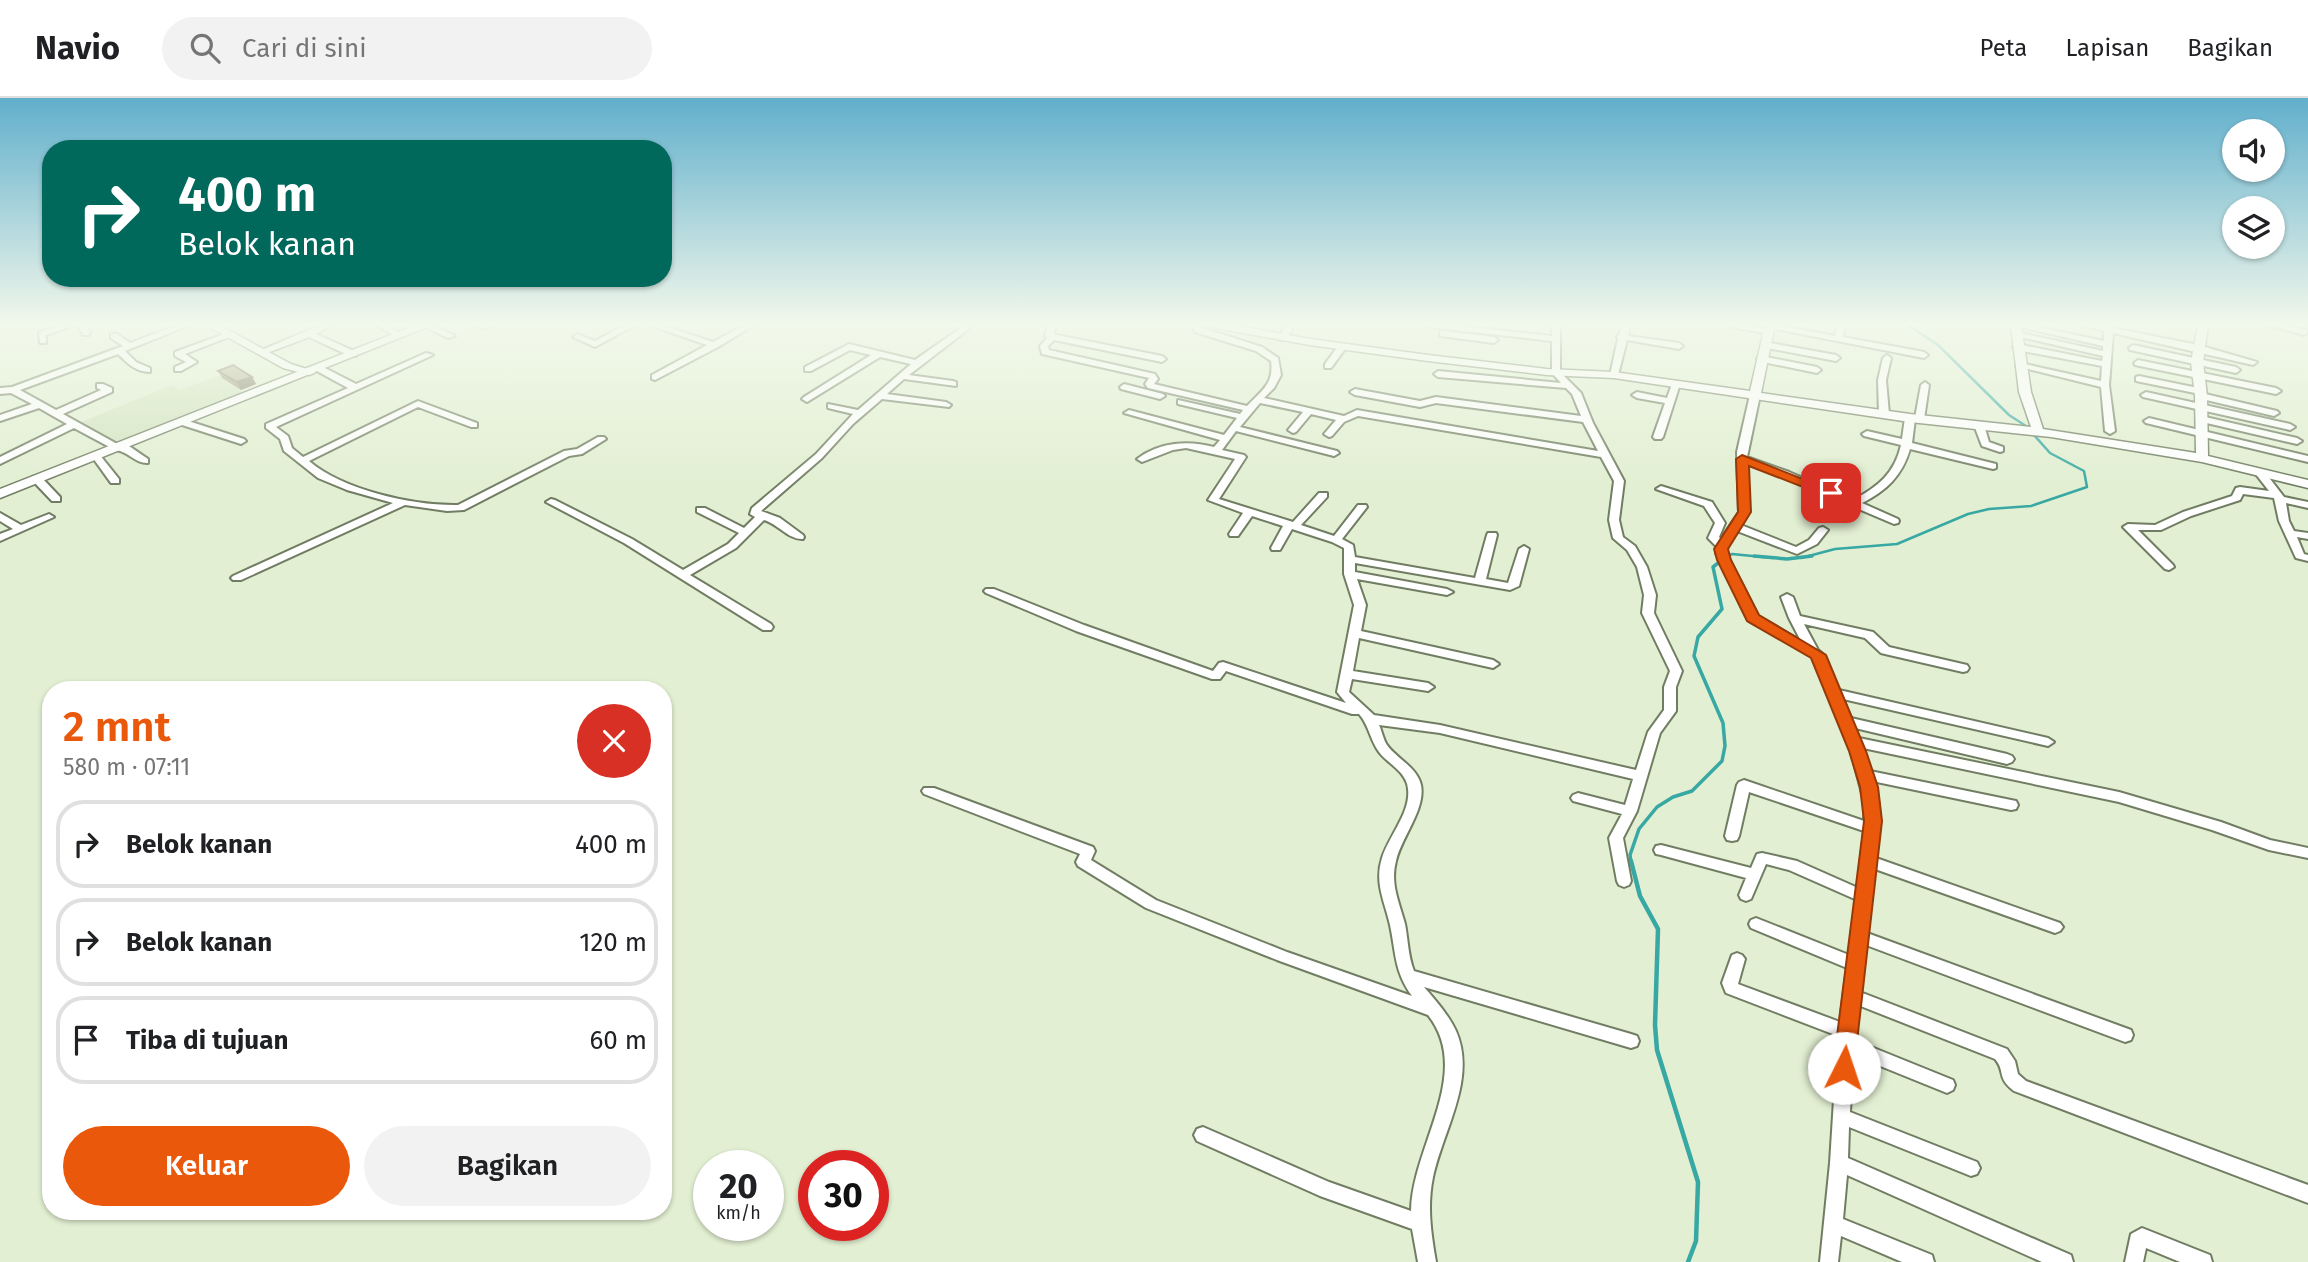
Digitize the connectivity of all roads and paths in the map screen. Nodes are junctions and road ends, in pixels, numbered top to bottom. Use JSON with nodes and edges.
{"nodes":[{"id":1,"x":41,"y":379,"type":"edge"},
{"id":2,"x":290,"y":379,"type":"edge"},
{"id":3,"x":330,"y":379,"type":"edge"},
{"id":4,"x":372,"y":379,"type":"edge"},
{"id":5,"x":838,"y":379,"type":"edge"},
{"id":6,"x":898,"y":379,"type":"edge"},
{"id":7,"x":923,"y":379,"type":"edge"},
{"id":8,"x":1154,"y":379,"type":"edge"},
{"id":9,"x":1275,"y":379,"type":"edge"},
{"id":10,"x":1496,"y":379,"type":"edge"},
{"id":11,"x":1562,"y":379,"type":"edge"},
{"id":12,"x":1644,"y":379,"type":"edge"},
{"id":13,"x":1758,"y":379,"type":"edge"},
{"id":14,"x":1882,"y":379,"type":"edge"},
{"id":15,"x":2023,"y":379,"type":"edge"},
{"id":16,"x":2080,"y":379,"type":"edge"},
{"id":17,"x":2105,"y":379,"type":"edge"},
{"id":18,"x":2139,"y":379,"type":"dead end"},
{"id":19,"x":2199,"y":379,"type":"edge"},
{"id":20,"x":2220,"y":379,"type":"edge"},
{"id":21,"x":953,"y":384,"type":"dead end"},
{"id":22,"x":1676,"y":384,"type":"junction"},
{"id":23,"x":1925,"y":385,"type":"dead end"},
{"id":24,"x":2105,"y":385,"type":"junction"},
{"id":25,"x":100,"y":386,"type":"dead end"},
{"id":26,"x":1569,"y":386,"type":"junction"},
{"id":27,"x":354,"y":387,"type":"junction"},
{"id":28,"x":1124,"y":387,"type":"dead end"},
{"id":29,"x":13,"y":390,"type":"junction"},
{"id":30,"x":0,"y":391,"type":"edge"},
{"id":31,"x":2276,"y":391,"type":"dead end"},
{"id":32,"x":1355,"y":392,"type":"dead end"},
{"id":33,"x":1637,"y":395,"type":"dead end"},
{"id":34,"x":1755,"y":395,"type":"junction"},
{"id":35,"x":2146,"y":395,"type":"dead end"},
{"id":36,"x":880,"y":396,"type":"junction"},
{"id":37,"x":807,"y":399,"type":"dead end"},
{"id":38,"x":1259,"y":400,"type":"junction"},
{"id":39,"x":1670,"y":401,"type":"junction"},
{"id":40,"x":2201,"y":403,"type":"junction"},
{"id":41,"x":38,"y":405,"type":"junction"},
{"id":42,"x":946,"y":405,"type":"dead end"},
{"id":43,"x":831,"y":406,"type":"dead end"},
{"id":44,"x":1309,"y":411,"type":"junction"},
{"id":45,"x":860,"y":413,"type":"junction"},
{"id":46,"x":1129,"y":413,"type":"dead end"},
{"id":47,"x":1245,"y":413,"type":"junction"},
{"id":48,"x":2274,"y":413,"type":"dead end"},
{"id":49,"x":54,"y":414,"type":"junction"},
{"id":50,"x":1884,"y":414,"type":"junction"},
{"id":51,"x":0,"y":418,"type":"edge"},
{"id":52,"x":1342,"y":418,"type":"junction"},
{"id":53,"x":1915,"y":418,"type":"junction"},
{"id":54,"x":1587,"y":420,"type":"junction"},
{"id":55,"x":2149,"y":421,"type":"dead end"},
{"id":56,"x":182,"y":422,"type":"junction"},
{"id":57,"x":74,"y":424,"type":"junction"},
{"id":58,"x":1976,"y":424,"type":"junction"},
{"id":59,"x":474,"y":425,"type":"dead end"},
{"id":60,"x":2290,"y":427,"type":"dead end"},
{"id":61,"x":1234,"y":428,"type":"junction"},
{"id":62,"x":2035,"y":429,"type":"junction"},
{"id":63,"x":1293,"y":430,"type":"dead end"},
{"id":64,"x":2110,"y":431,"type":"dead end"},
{"id":65,"x":2200,"y":433,"type":"junction"},
{"id":66,"x":1329,"y":434,"type":"dead end"},
{"id":67,"x":1867,"y":434,"type":"dead end"},
{"id":68,"x":1658,"y":437,"type":"dead end"},
{"id":69,"x":1224,"y":438,"type":"junction"},
{"id":70,"x":601,"y":439,"type":"dead end"},
{"id":71,"x":241,"y":441,"type":"dead end"},
{"id":72,"x":2297,"y":441,"type":"dead end"},
{"id":73,"x":1907,"y":444,"type":"junction"},
{"id":74,"x":120,"y":447,"type":"junction"},
{"id":75,"x":2000,"y":449,"type":"dead end"},
{"id":76,"x":1975,"y":450,"type":"dead end"},
{"id":77,"x":1216,"y":451,"type":"junction"},
{"id":78,"x":1334,"y":453,"type":"dead end"},
{"id":79,"x":1605,"y":455,"type":"junction"},
{"id":80,"x":96,"y":456,"type":"junction"},
{"id":81,"x":2202,"y":458,"type":"junction"},
{"id":82,"x":1142,"y":459,"type":"dead end"},
{"id":83,"x":1742,"y":459,"type":"junction"},
{"id":84,"x":2308,"y":459,"type":"edge"},
{"id":85,"x":304,"y":460,"type":"junction"},
{"id":86,"x":0,"y":461,"type":"edge"},
{"id":87,"x":145,"y":461,"type":"dead end"},
{"id":88,"x":1993,"y":466,"type":"dead end"},
{"id":89,"x":2260,"y":472,"type":"junction"},
{"id":90,"x":37,"y":479,"type":"junction"},
{"id":91,"x":115,"y":481,"type":"dead end"},
{"id":92,"x":2308,"y":484,"type":"edge"},
{"id":93,"x":1661,"y":489,"type":"dead end"},
{"id":94,"x":0,"y":494,"type":"edge"},
{"id":95,"x":1323,"y":495,"type":"dead end"},
{"id":96,"x":2279,"y":497,"type":"junction"},
{"id":97,"x":56,"y":499,"type":"dead end"},
{"id":98,"x":403,"y":502,"type":"junction"},
{"id":99,"x":551,"y":502,"type":"dead end"},
{"id":100,"x":1854,"y":503,"type":"junction"},
{"id":101,"x":2308,"y":505,"type":"edge"},
{"id":102,"x":1362,"y":507,"type":"dead end"},
{"id":103,"x":701,"y":510,"type":"dead end"},
{"id":104,"x":1249,"y":512,"type":"junction"},
{"id":105,"x":0,"y":516,"type":"edge"},
{"id":106,"x":49,"y":517,"type":"dead end"},
{"id":107,"x":761,"y":517,"type":"junction"},
{"id":108,"x":1894,"y":521,"type":"dead end"},
{"id":109,"x":1293,"y":525,"type":"junction"},
{"id":110,"x":1736,"y":527,"type":"junction"},
{"id":111,"x":20,"y":530,"type":"junction"},
{"id":112,"x":1823,"y":530,"type":"dead end"},
{"id":113,"x":747,"y":533,"type":"junction"},
{"id":114,"x":2289,"y":533,"type":"junction"},
{"id":115,"x":1234,"y":534,"type":"dead end"},
{"id":116,"x":1492,"y":535,"type":"dead end"},
{"id":117,"x":2308,"y":536,"type":"edge"},
{"id":118,"x":799,"y":537,"type":"dead end"},
{"id":119,"x":0,"y":538,"type":"edge"},
{"id":120,"x":1336,"y":540,"type":"junction"},
{"id":121,"x":1722,"y":545,"type":"junction"},
{"id":122,"x":1276,"y":548,"type":"dead end"},
{"id":123,"x":1524,"y":549,"type":"dead end"},
{"id":124,"x":2308,"y":558,"type":"edge"},
{"id":125,"x":1350,"y":559,"type":"junction"},
{"id":126,"x":2169,"y":567,"type":"dead end"},
{"id":127,"x":1350,"y":574,"type":"junction"},
{"id":128,"x":682,"y":575,"type":"junction"},
{"id":129,"x":237,"y":578,"type":"dead end"},
{"id":130,"x":1480,"y":580,"type":"junction"},
{"id":131,"x":990,"y":591,"type":"dead end"},
{"id":132,"x":1447,"y":592,"type":"dead end"},
{"id":133,"x":1787,"y":597,"type":"dead end"},
{"id":134,"x":1795,"y":618,"type":"junction"},
{"id":135,"x":767,"y":627,"type":"dead end"},
{"id":136,"x":1353,"y":633,"type":"junction"},
{"id":137,"x":1812,"y":649,"type":"junction"},
{"id":138,"x":1493,"y":664,"type":"dead end"},
{"id":139,"x":1963,"y":668,"type":"dead end"},
{"id":140,"x":1348,"y":674,"type":"junction"},
{"id":141,"x":1428,"y":687,"type":"dead end"},
{"id":142,"x":1834,"y":693,"type":"junction"},
{"id":143,"x":1368,"y":717,"type":"junction"},
{"id":144,"x":1845,"y":721,"type":"junction"},
{"id":145,"x":1853,"y":741,"type":"junction"},
{"id":146,"x":2048,"y":742,"type":"dead end"},
{"id":147,"x":2007,"y":759,"type":"dead end"},
{"id":148,"x":1866,"y":775,"type":"junction"},
{"id":149,"x":1639,"y":776,"type":"junction"},
{"id":150,"x":929,"y":792,"type":"dead end"},
{"id":151,"x":1578,"y":798,"type":"dead end"},
{"id":152,"x":2011,"y":805,"type":"dead end"},
{"id":153,"x":1630,"y":811,"type":"junction"},
{"id":154,"x":1872,"y":829,"type":"junction"},
{"id":155,"x":1732,"y":836,"type":"dead end"},
{"id":156,"x":1661,"y":850,"type":"dead end"},
{"id":157,"x":2308,"y":853,"type":"edge"},
{"id":158,"x":1869,"y":861,"type":"junction"},
{"id":159,"x":1754,"y":874,"type":"junction"},
{"id":160,"x":1624,"y":881,"type":"dead end"},
{"id":161,"x":1746,"y":895,"type":"dead end"},
{"id":162,"x":1863,"y":896,"type":"junction"},
{"id":163,"x":1756,"y":924,"type":"dead end"},
{"id":164,"x":2055,"y":927,"type":"dead end"},
{"id":165,"x":1859,"y":936,"type":"junction"},
{"id":166,"x":1737,"y":959,"type":"dead end"},
{"id":167,"x":1856,"y":964,"type":"junction"},
{"id":168,"x":1408,"y":976,"type":"junction"},
{"id":169,"x":1851,"y":995,"type":"junction"},
{"id":170,"x":1437,"y":1012,"type":"junction"},
{"id":171,"x":2125,"y":1035,"type":"dead end"},
{"id":172,"x":1845,"y":1038,"type":"junction"},
{"id":173,"x":1630,"y":1041,"type":"dead end"},
{"id":174,"x":1947,"y":1085,"type":"dead end"},
{"id":175,"x":1841,"y":1116,"type":"junction"},
{"id":176,"x":1203,"y":1135,"type":"dead end"},
{"id":177,"x":1839,"y":1163,"type":"junction"},
{"id":178,"x":1971,"y":1168,"type":"dead end"},
{"id":179,"x":2308,"y":1194,"type":"edge"},
{"id":180,"x":1420,"y":1223,"type":"junction"},
{"id":181,"x":1833,"y":1224,"type":"junction"},
{"id":182,"x":1427,"y":1262,"type":"edge"},
{"id":183,"x":1829,"y":1262,"type":"edge"},
{"id":184,"x":1925,"y":1262,"type":"edge"},
{"id":185,"x":2064,"y":1262,"type":"edge"},
{"id":186,"x":2134,"y":1262,"type":"edge"},
{"id":187,"x":2203,"y":1262,"type":"edge"}],
"edges":[{"from":1,"to":29,"type":"street"},
{"from":2,"to":56,"type":"main road"},
{"from":3,"to":27,"type":"street"},
{"from":4,"to":27,"type":"street"},
{"from":5,"to":37,"type":"street"},
{"from":6,"to":36,"type":"street"},
{"from":7,"to":21,"type":"street"},
{"from":8,"to":47,"type":"street"},
{"from":9,"to":38,"type":"street"},
{"from":10,"to":26,"type":"street"},
{"from":11,"to":26,"type":"street"},
{"from":12,"to":22,"type":"street"},
{"from":13,"to":34,"type":"street"},
{"from":14,"to":50,"type":"street"},
{"from":15,"to":62,"type":"street"},
{"from":16,"to":24,"type":"street"},
{"from":17,"to":24,"type":"street"},
{"from":18,"to":40,"type":"street"},
{"from":19,"to":40,"type":"street"},
{"from":20,"to":31,"type":"street"},
{"from":22,"to":34,"type":"street"},
{"from":22,"to":39,"type":"street"},
{"from":23,"to":53,"type":"street"},
{"from":24,"to":64,"type":"street"},
{"from":25,"to":49,"type":"street"},
{"from":26,"to":54,"type":"street"},
{"from":27,"to":85,"type":"street"},
{"from":28,"to":47,"type":"street"},
{"from":29,"to":30,"type":"street"},
{"from":29,"to":41,"type":"street"},
{"from":32,"to":54,"type":"street"},
{"from":33,"to":39,"type":"street"},
{"from":34,"to":50,"type":"street"},
{"from":34,"to":83,"type":"street"},
{"from":35,"to":40,"type":"street"},
{"from":36,"to":42,"type":"street"},
{"from":36,"to":45,"type":"street"},
{"from":38,"to":44,"type":"street"},
{"from":38,"to":47,"type":"street"},
{"from":39,"to":68,"type":"street"},
{"from":40,"to":48,"type":"street"},
{"from":40,"to":60,"type":"street"},
{"from":40,"to":65,"type":"street"},
{"from":40,"to":72,"type":"street"},
{"from":41,"to":49,"type":"street"},
{"from":41,"to":51,"type":"street"},
{"from":43,"to":45,"type":"street"},
{"from":44,"to":52,"type":"street"},
{"from":44,"to":63,"type":"street"},
{"from":45,"to":107,"type":"street"},
{"from":46,"to":69,"type":"street"},
{"from":47,"to":61,"type":"street"},
{"from":49,"to":57,"type":"street"},
{"from":50,"to":53,"type":"street"},
{"from":52,"to":66,"type":"street"},
{"from":52,"to":79,"type":"street"},
{"from":53,"to":58,"type":"street"},
{"from":53,"to":73,"type":"street"},
{"from":54,"to":79,"type":"street"},
{"from":55,"to":65,"type":"street"},
{"from":56,"to":71,"type":"street"},
{"from":56,"to":74,"type":"main road"},
{"from":57,"to":74,"type":"street"},
{"from":57,"to":86,"type":"street"},
{"from":58,"to":62,"type":"street"},
{"from":58,"to":75,"type":"street"},
{"from":58,"to":76,"type":"street"},
{"from":59,"to":85,"type":"street"},
{"from":61,"to":69,"type":"street"},
{"from":61,"to":78,"type":"street"},
{"from":62,"to":81,"type":"street"},
{"from":65,"to":81,"type":"street"},
{"from":65,"to":84,"type":"street"},
{"from":67,"to":73,"type":"street"},
{"from":69,"to":77,"type":"street"},
{"from":70,"to":98,"type":"street"},
{"from":73,"to":88,"type":"street"},
{"from":73,"to":100,"type":"street"},
{"from":74,"to":80,"type":"main road"},
{"from":74,"to":87,"type":"street"},
{"from":77,"to":82,"type":"street"},
{"from":77,"to":104,"type":"street"},
{"from":79,"to":149,"type":"street"},
{"from":80,"to":90,"type":"main road"},
{"from":80,"to":91,"type":"street"},
{"from":81,"to":89,"type":"street"},
{"from":83,"to":100,"type":"street"},
{"from":83,"to":110,"type":"street"},
{"from":85,"to":98,"type":"street"},
{"from":89,"to":92,"type":"street"},
{"from":89,"to":96,"type":"street"},
{"from":90,"to":94,"type":"main road"},
{"from":90,"to":97,"type":"street"},
{"from":93,"to":121,"type":"street"},
{"from":95,"to":109,"type":"street"},
{"from":96,"to":101,"type":"street"},
{"from":96,"to":114,"type":"street"},
{"from":96,"to":126,"type":"street"},
{"from":98,"to":129,"type":"street"},
{"from":99,"to":128,"type":"street"},
{"from":100,"to":108,"type":"street"},
{"from":102,"to":120,"type":"street"},
{"from":103,"to":113,"type":"street"},
{"from":104,"to":109,"type":"street"},
{"from":104,"to":115,"type":"street"},
{"from":105,"to":111,"type":"street"},
{"from":106,"to":111,"type":"street"},
{"from":107,"to":113,"type":"street"},
{"from":107,"to":118,"type":"street"},
{"from":109,"to":120,"type":"street"},
{"from":109,"to":122,"type":"street"},
{"from":110,"to":112,"type":"street"},
{"from":110,"to":121,"type":"street"},
{"from":111,"to":119,"type":"street"},
{"from":113,"to":128,"type":"street"},
{"from":114,"to":117,"type":"street"},
{"from":114,"to":124,"type":"street"},
{"from":116,"to":130,"type":"street"},
{"from":120,"to":125,"type":"street"},
{"from":121,"to":137,"type":"street"},
{"from":123,"to":130,"type":"street"},
{"from":125,"to":127,"type":"street"},
{"from":125,"to":130,"type":"street"},
{"from":127,"to":132,"type":"street"},
{"from":127,"to":136,"type":"street"},
{"from":128,"to":135,"type":"street"},
{"from":131,"to":143,"type":"street"},
{"from":133,"to":134,"type":"street"},
{"from":134,"to":137,"type":"street"},
{"from":134,"to":139,"type":"street"},
{"from":136,"to":138,"type":"street"},
{"from":136,"to":140,"type":"street"},
{"from":137,"to":142,"type":"street"},
{"from":140,"to":141,"type":"street"},
{"from":140,"to":143,"type":"street"},
{"from":142,"to":144,"type":"street"},
{"from":142,"to":146,"type":"street"},
{"from":143,"to":149,"type":"street"},
{"from":143,"to":168,"type":"street"},
{"from":144,"to":145,"type":"street"},
{"from":144,"to":147,"type":"street"},
{"from":145,"to":148,"type":"street"},
{"from":145,"to":157,"type":"street"},
{"from":148,"to":152,"type":"street"},
{"from":148,"to":154,"type":"street"},
{"from":149,"to":153,"type":"street"},
{"from":150,"to":170,"type":"street"},
{"from":151,"to":153,"type":"street"},
{"from":153,"to":160,"type":"street"},
{"from":154,"to":155,"type":"street"},
{"from":154,"to":158,"type":"street"},
{"from":156,"to":159,"type":"street"},
{"from":158,"to":162,"type":"street"},
{"from":158,"to":164,"type":"street"},
{"from":159,"to":161,"type":"street"},
{"from":159,"to":162,"type":"street"},
{"from":162,"to":165,"type":"street"},
{"from":163,"to":167,"type":"street"},
{"from":165,"to":167,"type":"street"},
{"from":165,"to":171,"type":"street"},
{"from":166,"to":172,"type":"street"},
{"from":167,"to":169,"type":"street"},
{"from":168,"to":170,"type":"street"},
{"from":168,"to":173,"type":"street"},
{"from":169,"to":172,"type":"street"},
{"from":169,"to":179,"type":"street"},
{"from":170,"to":180,"type":"street"},
{"from":172,"to":174,"type":"street"},
{"from":172,"to":175,"type":"street"},
{"from":175,"to":177,"type":"street"},
{"from":175,"to":178,"type":"street"},
{"from":176,"to":180,"type":"street"},
{"from":177,"to":181,"type":"street"},
{"from":177,"to":185,"type":"street"},
{"from":180,"to":182,"type":"street"},
{"from":181,"to":183,"type":"street"},
{"from":181,"to":184,"type":"street"},
{"from":186,"to":187,"type":"street"}]}
